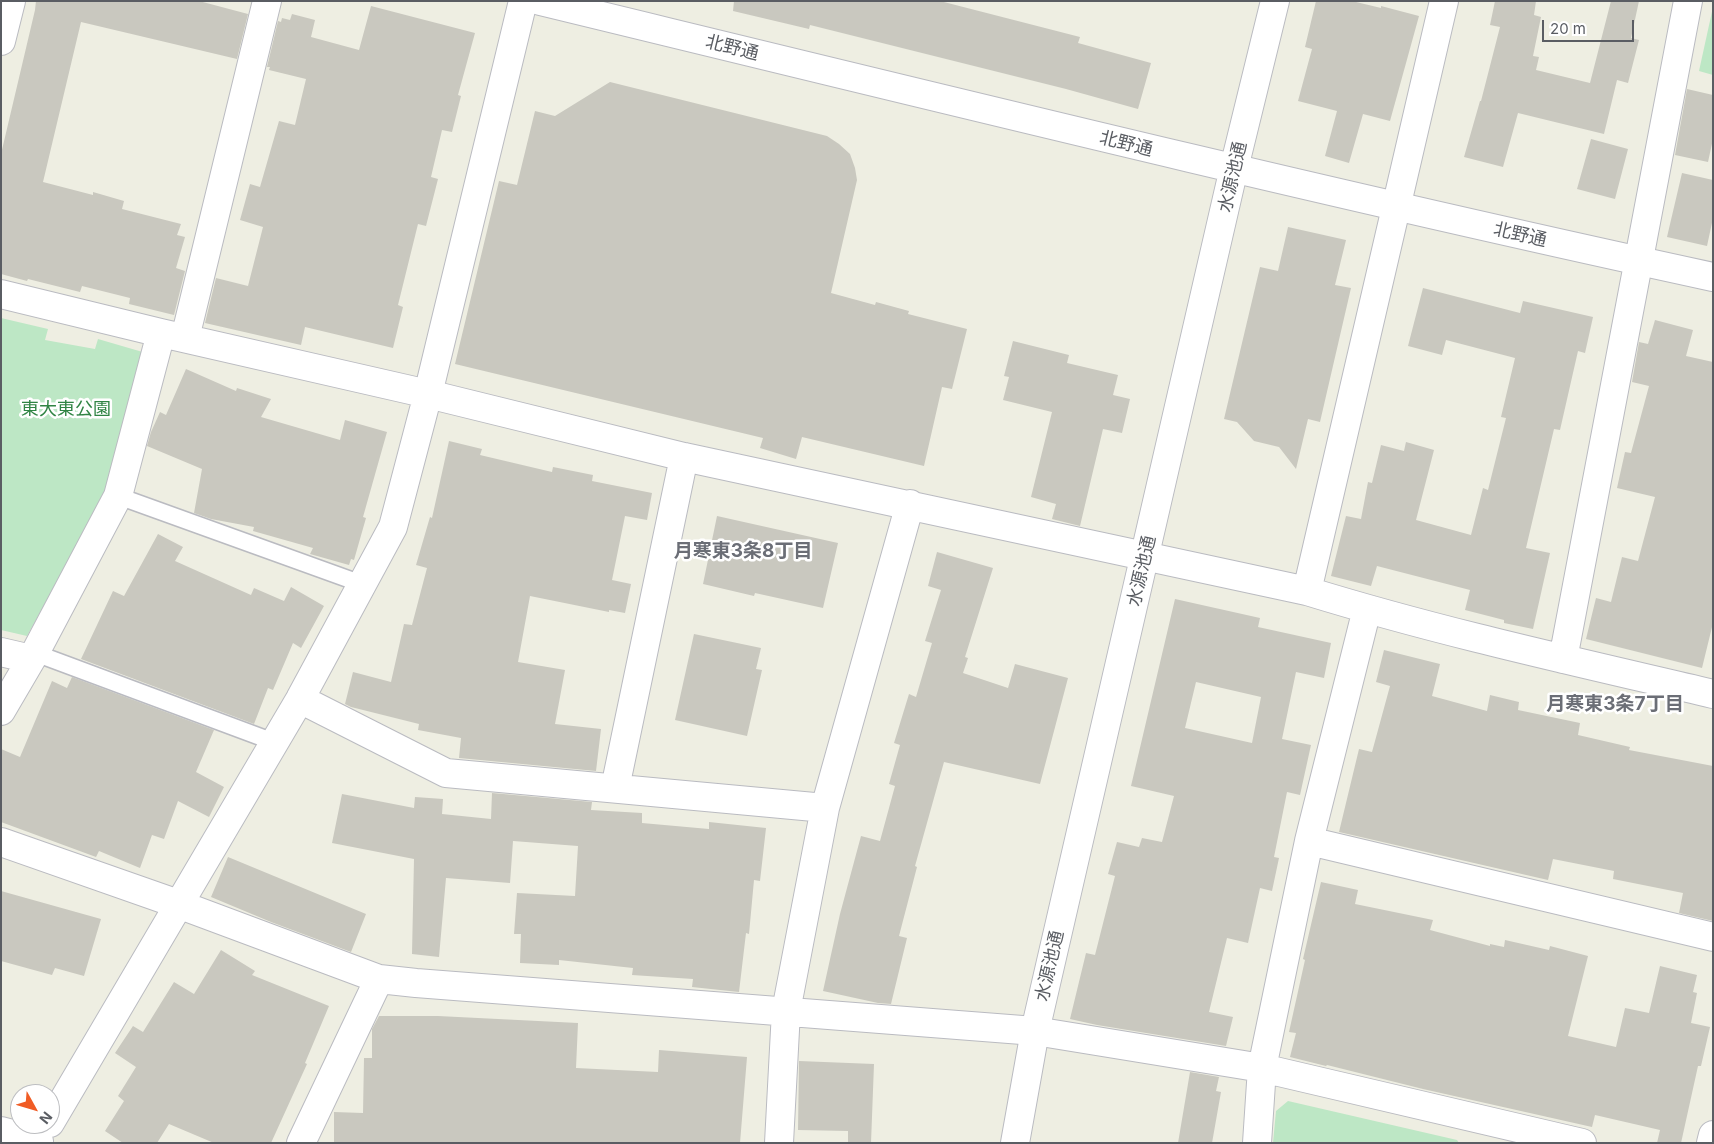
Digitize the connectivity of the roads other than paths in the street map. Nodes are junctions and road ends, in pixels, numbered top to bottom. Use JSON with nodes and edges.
{"nodes":[{"id":1,"x":11,"y":1,"type":"edge"},
{"id":2,"x":267,"y":1,"type":"edge"},
{"id":3,"x":523,"y":1,"type":"edge"},
{"id":4,"x":540,"y":1,"type":"edge"},
{"id":5,"x":1275,"y":1,"type":"edge"},
{"id":6,"x":1444,"y":1,"type":"edge"},
{"id":7,"x":1688,"y":1,"type":"edge"},
{"id":8,"x":1,"y":41,"type":"edge"},
{"id":9,"x":1234,"y":168,"type":"junction"},
{"id":10,"x":1395,"y":207,"type":"junction"},
{"id":11,"x":1638,"y":261,"type":"junction"},
{"id":12,"x":1713,"y":277,"type":"edge"},
{"id":13,"x":1,"y":294,"type":"edge"},
{"id":14,"x":173,"y":336,"type":"junction"},
{"id":15,"x":428,"y":394,"type":"junction"},
{"id":16,"x":684,"y":457,"type":"junction"},
{"id":17,"x":118,"y":496,"type":"junction"},
{"id":18,"x":910,"y":504,"type":"junction"},
{"id":19,"x":1145,"y":557,"type":"junction"},
{"id":20,"x":362,"y":584,"type":"junction"},
{"id":21,"x":1307,"y":591,"type":"junction"},
{"id":22,"x":1367,"y":609,"type":"junction"},
{"id":23,"x":1,"y":652,"type":"edge"},
{"id":24,"x":33,"y":656,"type":"junction"},
{"id":25,"x":1563,"y":659,"type":"junction"},
{"id":26,"x":1713,"y":694,"type":"edge"},
{"id":27,"x":300,"y":699,"type":"junction"},
{"id":28,"x":1,"y":712,"type":"edge"},
{"id":29,"x":274,"y":742,"type":"junction"},
{"id":30,"x":615,"y":788,"type":"junction"},
{"id":31,"x":825,"y":808,"type":"junction"},
{"id":32,"x":1309,"y":841,"type":"junction"},
{"id":33,"x":1,"y":842,"type":"edge"},
{"id":34,"x":178,"y":904,"type":"junction"},
{"id":35,"x":1713,"y":936,"type":"edge"},
{"id":36,"x":379,"y":979,"type":"junction"},
{"id":37,"x":786,"y":1010,"type":"junction"},
{"id":38,"x":1035,"y":1031,"type":"junction"},
{"id":39,"x":1262,"y":1068,"type":"junction"},
{"id":40,"x":60,"y":1106,"type":"edge"},
{"id":41,"x":1493,"y":1132,"type":"edge"},
{"id":42,"x":1713,"y":1135,"type":"edge"},
{"id":43,"x":301,"y":1143,"type":"edge"},
{"id":44,"x":779,"y":1143,"type":"edge"},
{"id":45,"x":1015,"y":1143,"type":"edge"},
{"id":46,"x":1257,"y":1143,"type":"edge"},
{"id":47,"x":1582,"y":1143,"type":"edge"},
{"id":48,"x":1711,"y":1143,"type":"edge"}],
"edges":[{"from":1,"to":8,"type":"street"},
{"from":2,"to":14,"type":"street"},
{"from":3,"to":15,"type":"street"},
{"from":4,"to":9,"type":"street","name":"北野通"},
{"from":5,"to":9,"type":"street","name":"水源池通"},
{"from":6,"to":10,"type":"street"},
{"from":7,"to":11,"type":"street"},
{"from":9,"to":10,"type":"street","name":"北野通"},
{"from":9,"to":19,"type":"street","name":"水源池通"},
{"from":10,"to":11,"type":"street","name":"北野通"},
{"from":10,"to":21,"type":"street"},
{"from":11,"to":12,"type":"street","name":"北野通"},
{"from":11,"to":25,"type":"street"},
{"from":13,"to":14,"type":"street"},
{"from":14,"to":15,"type":"street"},
{"from":14,"to":17,"type":"street"},
{"from":15,"to":16,"type":"street"},
{"from":15,"to":20,"type":"street"},
{"from":16,"to":18,"type":"street"},
{"from":16,"to":30,"type":"street"},
{"from":17,"to":20,"type":"lane"},
{"from":17,"to":24,"type":"street"},
{"from":18,"to":19,"type":"street"},
{"from":18,"to":31,"type":"street"},
{"from":19,"to":21,"type":"street"},
{"from":19,"to":38,"type":"street","name":"水源池通"},
{"from":20,"to":27,"type":"street"},
{"from":21,"to":22,"type":"street"},
{"from":22,"to":25,"type":"street"},
{"from":22,"to":32,"type":"street"},
{"from":23,"to":24,"type":"street"},
{"from":24,"to":28,"type":"street"},
{"from":24,"to":29,"type":"lane"},
{"from":25,"to":26,"type":"street"},
{"from":27,"to":29,"type":"street"},
{"from":27,"to":30,"type":"street"},
{"from":29,"to":34,"type":"street"},
{"from":30,"to":31,"type":"street"},
{"from":31,"to":37,"type":"street"},
{"from":32,"to":35,"type":"street"},
{"from":32,"to":39,"type":"street"},
{"from":33,"to":34,"type":"street"},
{"from":34,"to":36,"type":"street"},
{"from":34,"to":40,"type":"street"},
{"from":36,"to":37,"type":"street"},
{"from":36,"to":43,"type":"street"},
{"from":37,"to":38,"type":"street"},
{"from":37,"to":44,"type":"street"},
{"from":38,"to":39,"type":"street"},
{"from":38,"to":45,"type":"street","name":"水源池通"},
{"from":39,"to":41,"type":"street"},
{"from":39,"to":46,"type":"street"},
{"from":41,"to":47,"type":"street"},
{"from":42,"to":48,"type":"street"}]}
